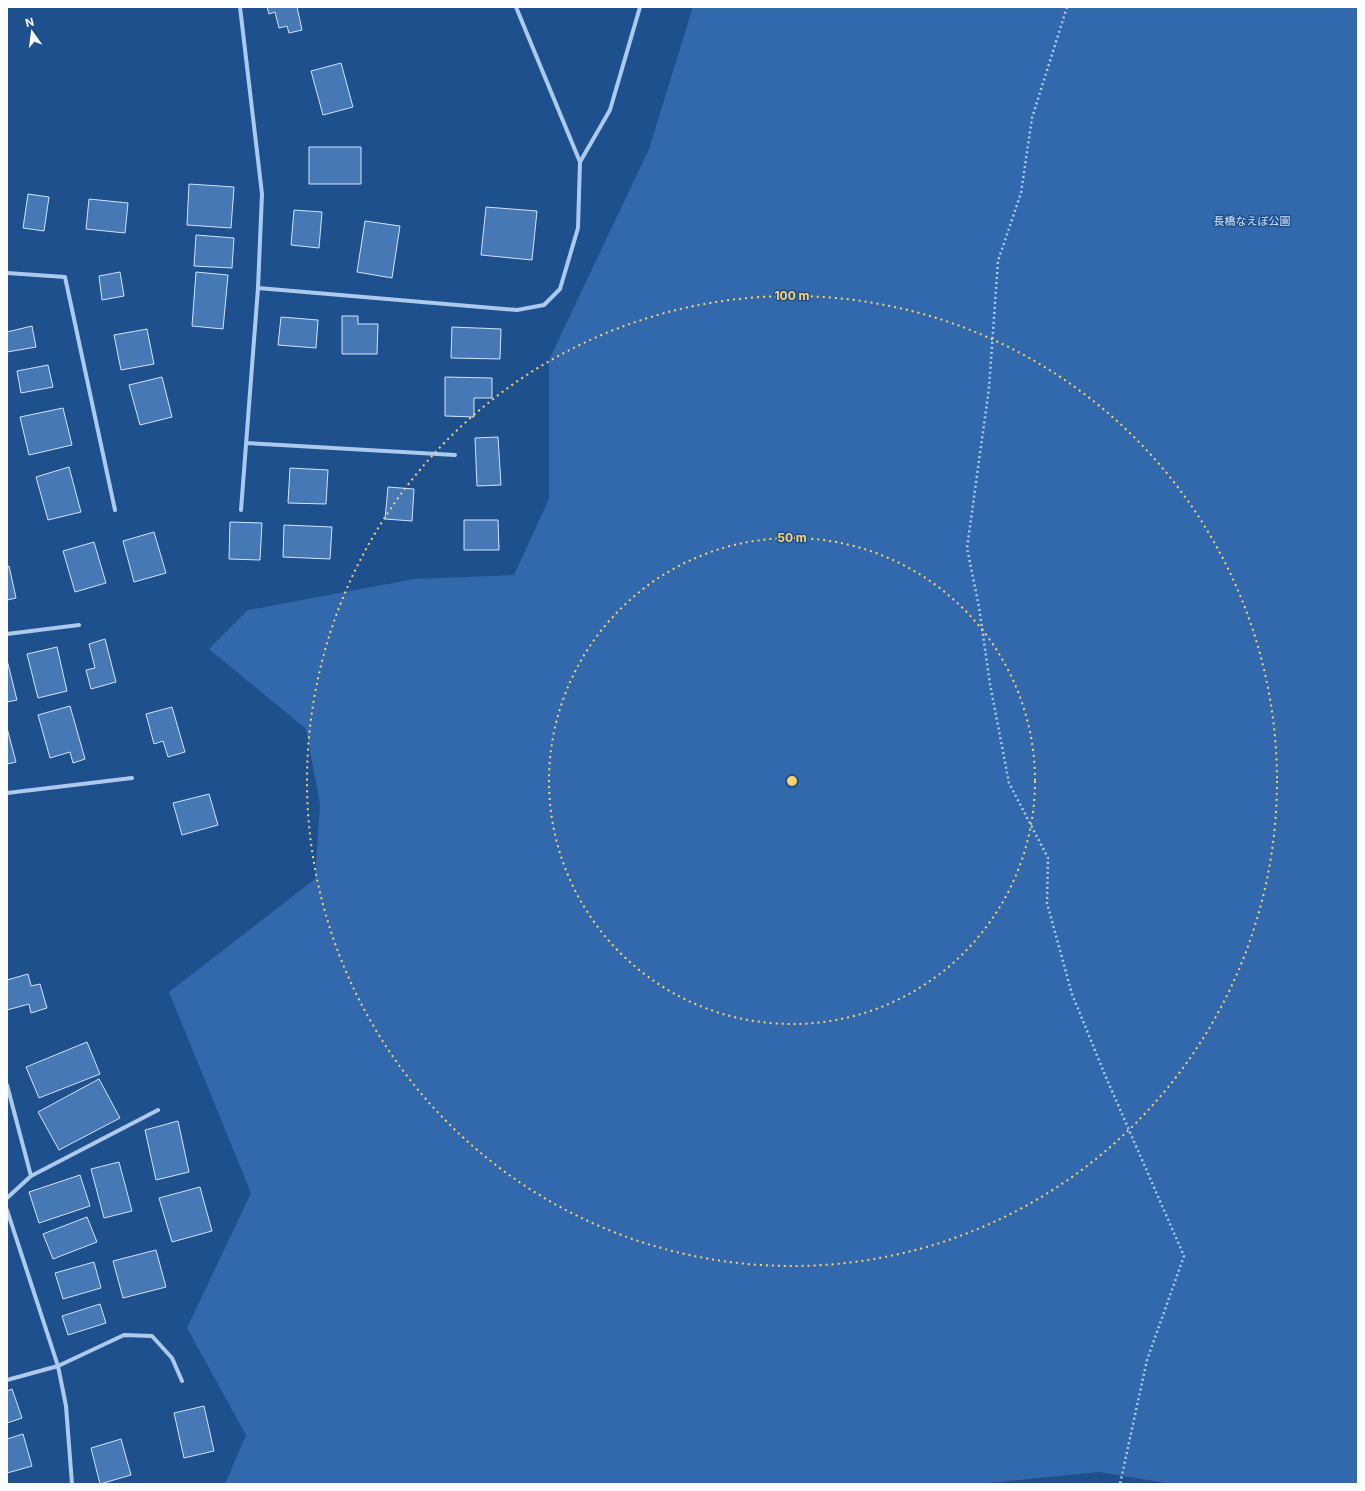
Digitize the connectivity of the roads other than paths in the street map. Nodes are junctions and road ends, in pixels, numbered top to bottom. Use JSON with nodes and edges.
{"nodes":[{"id":1,"x":240,"y":7,"type":"edge"},
{"id":2,"x":516,"y":7,"type":"edge"},
{"id":3,"x":640,"y":7,"type":"edge"},
{"id":4,"x":580,"y":162,"type":"junction"},
{"id":5,"x":7,"y":273,"type":"edge"},
{"id":6,"x":258,"y":288,"type":"junction"},
{"id":7,"x":246,"y":443,"type":"junction"},
{"id":8,"x":455,"y":456,"type":"dead end"},
{"id":9,"x":115,"y":510,"type":"dead end"},
{"id":10,"x":241,"y":510,"type":"dead end"},
{"id":11,"x":79,"y":625,"type":"dead end"},
{"id":12,"x":7,"y":634,"type":"edge"},
{"id":13,"x":132,"y":778,"type":"dead end"},
{"id":14,"x":7,"y":793,"type":"edge"},
{"id":15,"x":7,"y":1085,"type":"edge"},
{"id":16,"x":158,"y":1110,"type":"dead end"},
{"id":17,"x":31,"y":1176,"type":"junction"},
{"id":18,"x":7,"y":1198,"type":"edge"},
{"id":19,"x":7,"y":1210,"type":"edge"},
{"id":20,"x":58,"y":1366,"type":"junction"},
{"id":21,"x":7,"y":1380,"type":"edge"},
{"id":22,"x":182,"y":1381,"type":"dead end"},
{"id":23,"x":72,"y":1484,"type":"edge"}],
"edges":[{"from":1,"to":6,"type":"street"},
{"from":2,"to":4,"type":"street"},
{"from":3,"to":4,"type":"street"},
{"from":4,"to":6,"type":"street"},
{"from":5,"to":9,"type":"street"},
{"from":6,"to":7,"type":"street"},
{"from":7,"to":8,"type":"street"},
{"from":7,"to":10,"type":"street"},
{"from":11,"to":12,"type":"street"},
{"from":13,"to":14,"type":"street"},
{"from":15,"to":17,"type":"street"},
{"from":16,"to":17,"type":"street"},
{"from":17,"to":18,"type":"street"},
{"from":19,"to":20,"type":"street"},
{"from":20,"to":21,"type":"street"},
{"from":20,"to":22,"type":"street"},
{"from":20,"to":23,"type":"street"}]}
